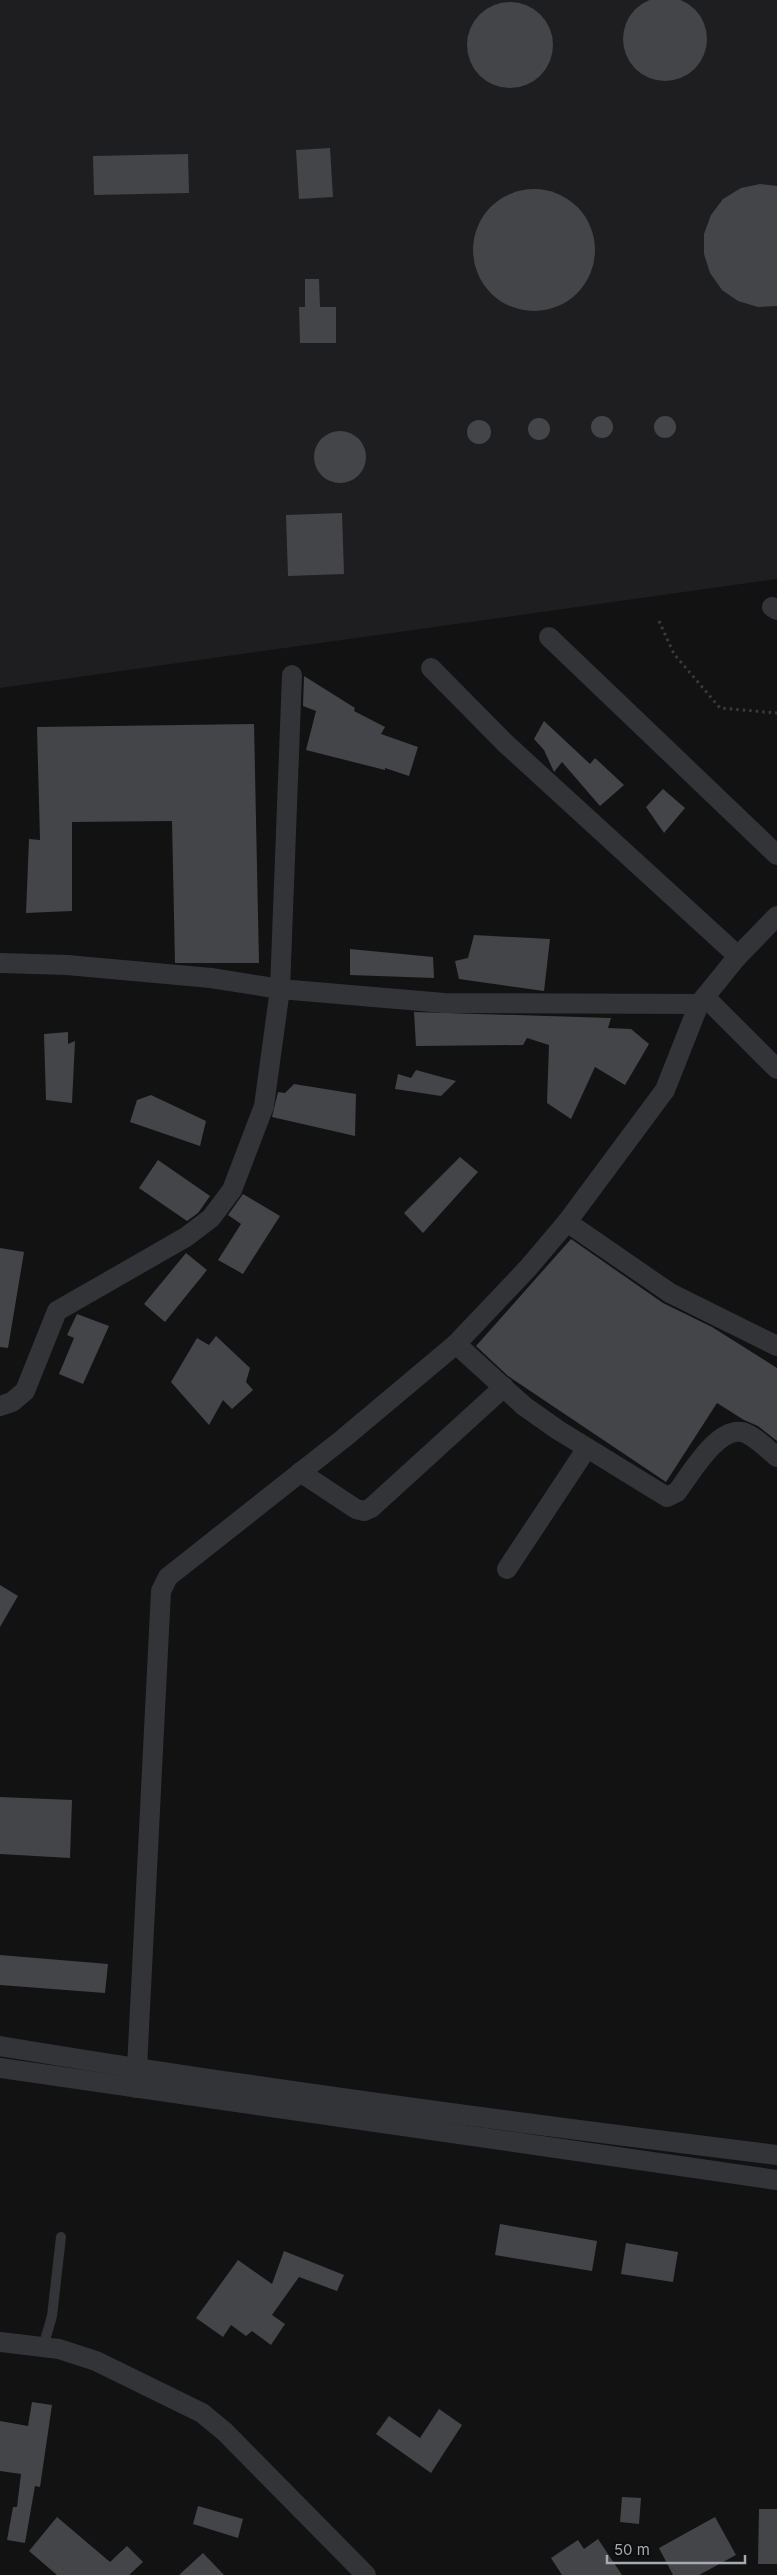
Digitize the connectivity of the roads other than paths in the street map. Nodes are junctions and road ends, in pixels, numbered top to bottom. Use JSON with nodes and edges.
{"nodes":[{"id":1,"x":549,"y":637,"type":"dead end"},
{"id":2,"x":431,"y":668,"type":"dead end"},
{"id":3,"x":292,"y":675,"type":"dead end"},
{"id":4,"x":777,"y":855,"type":"edge"},
{"id":5,"x":777,"y":916,"type":"edge"},
{"id":6,"x":738,"y":956,"type":"junction"},
{"id":7,"x":0,"y":963,"type":"edge"},
{"id":8,"x":280,"y":989,"type":"junction"},
{"id":9,"x":702,"y":1001,"type":"junction"},
{"id":10,"x":777,"y":1070,"type":"edge"},
{"id":11,"x":567,"y":1222,"type":"junction"},
{"id":12,"x":456,"y":1344,"type":"junction"},
{"id":13,"x":777,"y":1346,"type":"edge"},
{"id":14,"x":504,"y":1387,"type":"junction"},
{"id":15,"x":0,"y":1406,"type":"edge"},
{"id":16,"x":587,"y":1448,"type":"junction"},
{"id":17,"x":777,"y":1456,"type":"edge"},
{"id":18,"x":300,"y":1472,"type":"junction"},
{"id":19,"x":507,"y":1569,"type":"dead end"},
{"id":20,"x":0,"y":2046,"type":"edge"},
{"id":21,"x":0,"y":2068,"type":"edge"},
{"id":22,"x":136,"y":2078,"type":"junction"},
{"id":23,"x":777,"y":2155,"type":"edge"},
{"id":24,"x":777,"y":2180,"type":"edge"},
{"id":25,"x":61,"y":2237,"type":"dead end"},
{"id":26,"x":0,"y":2342,"type":"edge"},
{"id":27,"x":43,"y":2347,"type":"junction"},
{"id":28,"x":366,"y":2575,"type":"edge"}],
"edges":[{"from":1,"to":4,"type":"street"},
{"from":2,"to":6,"type":"street"},
{"from":3,"to":8,"type":"street"},
{"from":5,"to":6,"type":"street"},
{"from":6,"to":9,"type":"street"},
{"from":7,"to":8,"type":"street"},
{"from":8,"to":9,"type":"street"},
{"from":8,"to":15,"type":"street"},
{"from":9,"to":10,"type":"street"},
{"from":9,"to":11,"type":"street"},
{"from":11,"to":12,"type":"street"},
{"from":11,"to":13,"type":"street"},
{"from":12,"to":14,"type":"street"},
{"from":12,"to":18,"type":"street"},
{"from":14,"to":16,"type":"street"},
{"from":14,"to":18,"type":"street"},
{"from":16,"to":17,"type":"street"},
{"from":16,"to":19,"type":"street"},
{"from":18,"to":22,"type":"street"},
{"from":20,"to":22,"type":"street"},
{"from":21,"to":22,"type":"street"},
{"from":22,"to":23,"type":"street"},
{"from":22,"to":24,"type":"street"},
{"from":25,"to":27,"type":"lane"},
{"from":26,"to":27,"type":"street"},
{"from":27,"to":28,"type":"street"}]}
